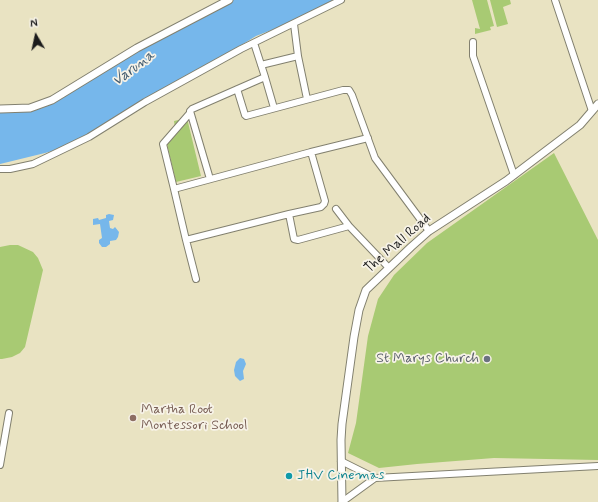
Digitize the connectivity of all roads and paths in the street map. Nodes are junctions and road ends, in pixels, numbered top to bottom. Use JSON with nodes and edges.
{"nodes":[{"id":1,"x":229,"y":0,"type":"edge"},
{"id":2,"x":341,"y":0,"type":"edge"},
{"id":3,"x":555,"y":0,"type":"edge"},
{"id":4,"x":294,"y":24,"type":"junction"},
{"id":5,"x":472,"y":42,"type":"dead end"},
{"id":6,"x":254,"y":43,"type":"junction"},
{"id":7,"x":298,"y":56,"type":"junction"},
{"id":8,"x":261,"y":65,"type":"junction"},
{"id":9,"x":265,"y":77,"type":"junction"},
{"id":10,"x":237,"y":89,"type":"junction"},
{"id":11,"x":307,"y":99,"type":"junction"},
{"id":12,"x":598,"y":104,"type":"edge"},
{"id":13,"x":274,"y":108,"type":"junction"},
{"id":14,"x":0,"y":109,"type":"edge"},
{"id":15,"x":592,"y":111,"type":"junction"},
{"id":16,"x":190,"y":113,"type":"junction"},
{"id":17,"x":368,"y":138,"type":"junction"},
{"id":18,"x":311,"y":152,"type":"junction"},
{"id":19,"x":0,"y":169,"type":"edge"},
{"id":20,"x":514,"y":175,"type":"junction"},
{"id":21,"x":210,"y":179,"type":"junction"},
{"id":22,"x":174,"y":189,"type":"junction"},
{"id":23,"x":336,"y":209,"type":"dead end"},
{"id":24,"x":289,"y":214,"type":"junction"},
{"id":25,"x":349,"y":226,"type":"junction"},
{"id":26,"x":429,"y":232,"type":"junction"},
{"id":27,"x":186,"y":240,"type":"junction"},
{"id":28,"x":389,"y":268,"type":"junction"},
{"id":29,"x":196,"y":279,"type":"dead end"},
{"id":30,"x":9,"y":413,"type":"dead end"},
{"id":31,"x":341,"y":461,"type":"junction"},
{"id":32,"x":0,"y":465,"type":"edge"},
{"id":33,"x":598,"y":466,"type":"edge"},
{"id":34,"x":375,"y":478,"type":"junction"},
{"id":35,"x":342,"y":502,"type":"edge"}],
"edges":[{"from":1,"to":14,"type":"street"},
{"from":2,"to":4,"type":"street"},
{"from":3,"to":15,"type":"street"},
{"from":4,"to":6,"type":"street"},
{"from":4,"to":7,"type":"street"},
{"from":5,"to":20,"type":"street"},
{"from":6,"to":8,"type":"street"},
{"from":6,"to":19,"type":"street"},
{"from":7,"to":8,"type":"street"},
{"from":7,"to":11,"type":"street"},
{"from":8,"to":9,"type":"street"},
{"from":9,"to":10,"type":"street"},
{"from":9,"to":13,"type":"street"},
{"from":10,"to":13,"type":"street"},
{"from":10,"to":16,"type":"street"},
{"from":11,"to":13,"type":"street"},
{"from":11,"to":17,"type":"street"},
{"from":12,"to":15,"type":"street","name":"The Mall Road"},
{"from":15,"to":20,"type":"street","name":"The Mall Road"},
{"from":16,"to":21,"type":"street"},
{"from":16,"to":22,"type":"street"},
{"from":17,"to":18,"type":"street"},
{"from":17,"to":26,"type":"street"},
{"from":18,"to":21,"type":"street"},
{"from":18,"to":24,"type":"street"},
{"from":20,"to":26,"type":"street","name":"The Mall Road"},
{"from":21,"to":22,"type":"street"},
{"from":22,"to":27,"type":"street"},
{"from":23,"to":25,"type":"street"},
{"from":24,"to":25,"type":"street"},
{"from":24,"to":27,"type":"street"},
{"from":25,"to":28,"type":"street"},
{"from":26,"to":28,"type":"street","name":"The Mall Road"},
{"from":27,"to":29,"type":"street"},
{"from":28,"to":31,"type":"street","name":"The Mall Road"},
{"from":30,"to":32,"type":"street"},
{"from":31,"to":34,"type":"street"},
{"from":31,"to":35,"type":"street","name":"The Mall Road"},
{"from":33,"to":34,"type":"street"},
{"from":34,"to":35,"type":"street"}]}
